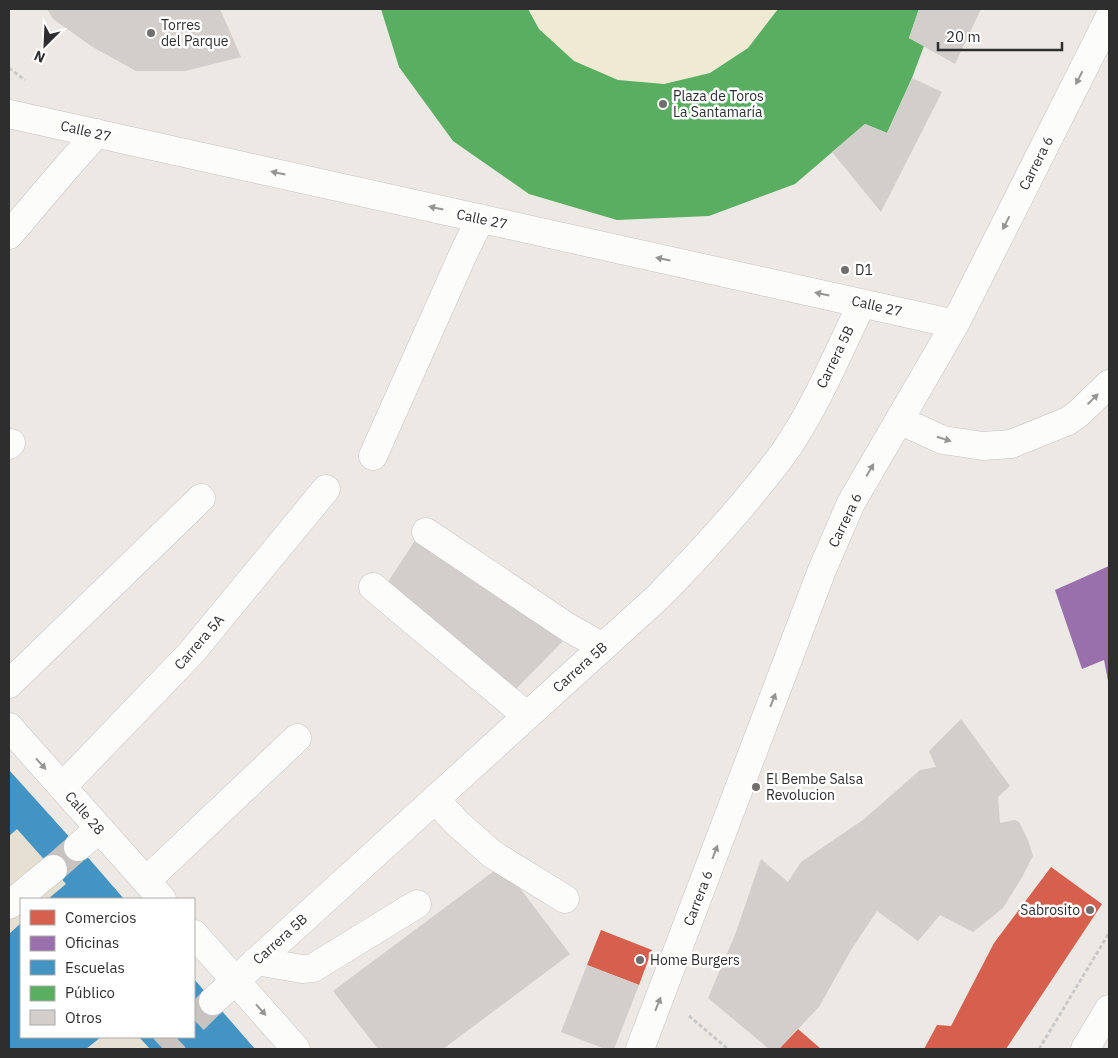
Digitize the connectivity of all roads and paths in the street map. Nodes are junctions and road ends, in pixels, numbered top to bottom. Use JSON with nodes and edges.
{"nodes":[{"id":1,"x":1109,"y":18,"type":"edge"},
{"id":2,"x":9,"y":114,"type":"edge"},
{"id":3,"x":97,"y":134,"type":"junction"},
{"id":4,"x":481,"y":218,"type":"junction"},
{"id":5,"x":9,"y":235,"type":"edge"},
{"id":6,"x":862,"y":303,"type":"junction"},
{"id":7,"x":955,"y":324,"type":"junction"},
{"id":8,"x":1109,"y":384,"type":"edge"},
{"id":9,"x":899,"y":420,"type":"junction"},
{"id":10,"x":373,"y":456,"type":"dead end"},
{"id":11,"x":326,"y":490,"type":"dead end"},
{"id":12,"x":201,"y":498,"type":"dead end"},
{"id":13,"x":426,"y":532,"type":"dead end"},
{"id":14,"x":373,"y":587,"type":"dead end"},
{"id":15,"x":602,"y":647,"type":"junction"},
{"id":16,"x":9,"y":684,"type":"edge"},
{"id":17,"x":527,"y":716,"type":"junction"},
{"id":18,"x":9,"y":727,"type":"edge"},
{"id":19,"x":297,"y":738,"type":"dead end"},
{"id":20,"x":62,"y":787,"type":"junction"},
{"id":21,"x":435,"y":799,"type":"junction"},
{"id":22,"x":99,"y":829,"type":"junction"},
{"id":23,"x":78,"y":847,"type":"tunnel mouth"},
{"id":24,"x":53,"y":869,"type":"tunnel mouth"},
{"id":25,"x":154,"y":890,"type":"edge"},
{"id":26,"x":564,"y":899,"type":"dead end"},
{"id":27,"x":417,"y":904,"type":"dead end"},
{"id":28,"x":9,"y":905,"type":"edge"},
{"id":29,"x":1109,"y":933,"type":"edge"},
{"id":30,"x":195,"y":935,"type":"edge"},
{"id":31,"x":256,"y":961,"type":"junction"},
{"id":32,"x":236,"y":981,"type":"junction"},
{"id":33,"x":662,"y":994,"type":"junction"},
{"id":34,"x":213,"y":1001,"type":"tunnel mouth"},
{"id":35,"x":1109,"y":1009,"type":"edge"},
{"id":36,"x":296,"y":1049,"type":"edge"},
{"id":37,"x":640,"y":1049,"type":"edge"},
{"id":38,"x":728,"y":1049,"type":"edge"},
{"id":39,"x":1039,"y":1049,"type":"edge"},
{"id":40,"x":1085,"y":1049,"type":"edge"}],
"edges":[{"from":1,"to":7,"type":"street","name":"Carrera 6","one_way":true},
{"from":2,"to":3,"type":"street","name":"Calle 27"},
{"from":4,"to":3,"type":"street","name":"Calle 27","one_way":true},
{"from":3,"to":5,"type":"street"},
{"from":6,"to":4,"type":"street","name":"Calle 27","one_way":true},
{"from":4,"to":10,"type":"street"},
{"from":6,"to":7,"type":"street","name":"Calle 27"},
{"from":6,"to":15,"type":"street","name":"Carrera 5B"},
{"from":7,"to":9,"type":"street","name":"Carrera 6"},
{"from":9,"to":8,"type":"street","one_way":true},
{"from":33,"to":9,"type":"street","name":"Carrera 6","one_way":true},
{"from":11,"to":20,"type":"street","name":"Carrera 5A"},
{"from":12,"to":16,"type":"street"},
{"from":13,"to":15,"type":"street"},
{"from":14,"to":17,"type":"street"},
{"from":15,"to":17,"type":"street","name":"Carrera 5B"},
{"from":17,"to":21,"type":"street","name":"Carrera 5B"},
{"from":18,"to":20,"type":"street","name":"Calle 28","one_way":true},
{"from":19,"to":25,"type":"street"},
{"from":20,"to":22,"type":"street","name":"Calle 28"},
{"from":21,"to":26,"type":"street"},
{"from":21,"to":31,"type":"street","name":"Carrera 5B"},
{"from":22,"to":23,"type":"street"},
{"from":22,"to":25,"type":"street","name":"Calle 28"},
{"from":24,"to":28,"type":"street"},
{"from":27,"to":31,"type":"street"},
{"from":29,"to":39,"type":"path"},
{"from":30,"to":32,"type":"street"},
{"from":31,"to":32,"type":"street","name":"Carrera 5B"},
{"from":32,"to":34,"type":"street","name":"Carrera 5B"},
{"from":32,"to":36,"type":"street","one_way":true},
{"from":37,"to":33,"type":"street","name":"Carrera 6","one_way":true},
{"from":33,"to":38,"type":"path"},
{"from":35,"to":40,"type":"street"}]}
